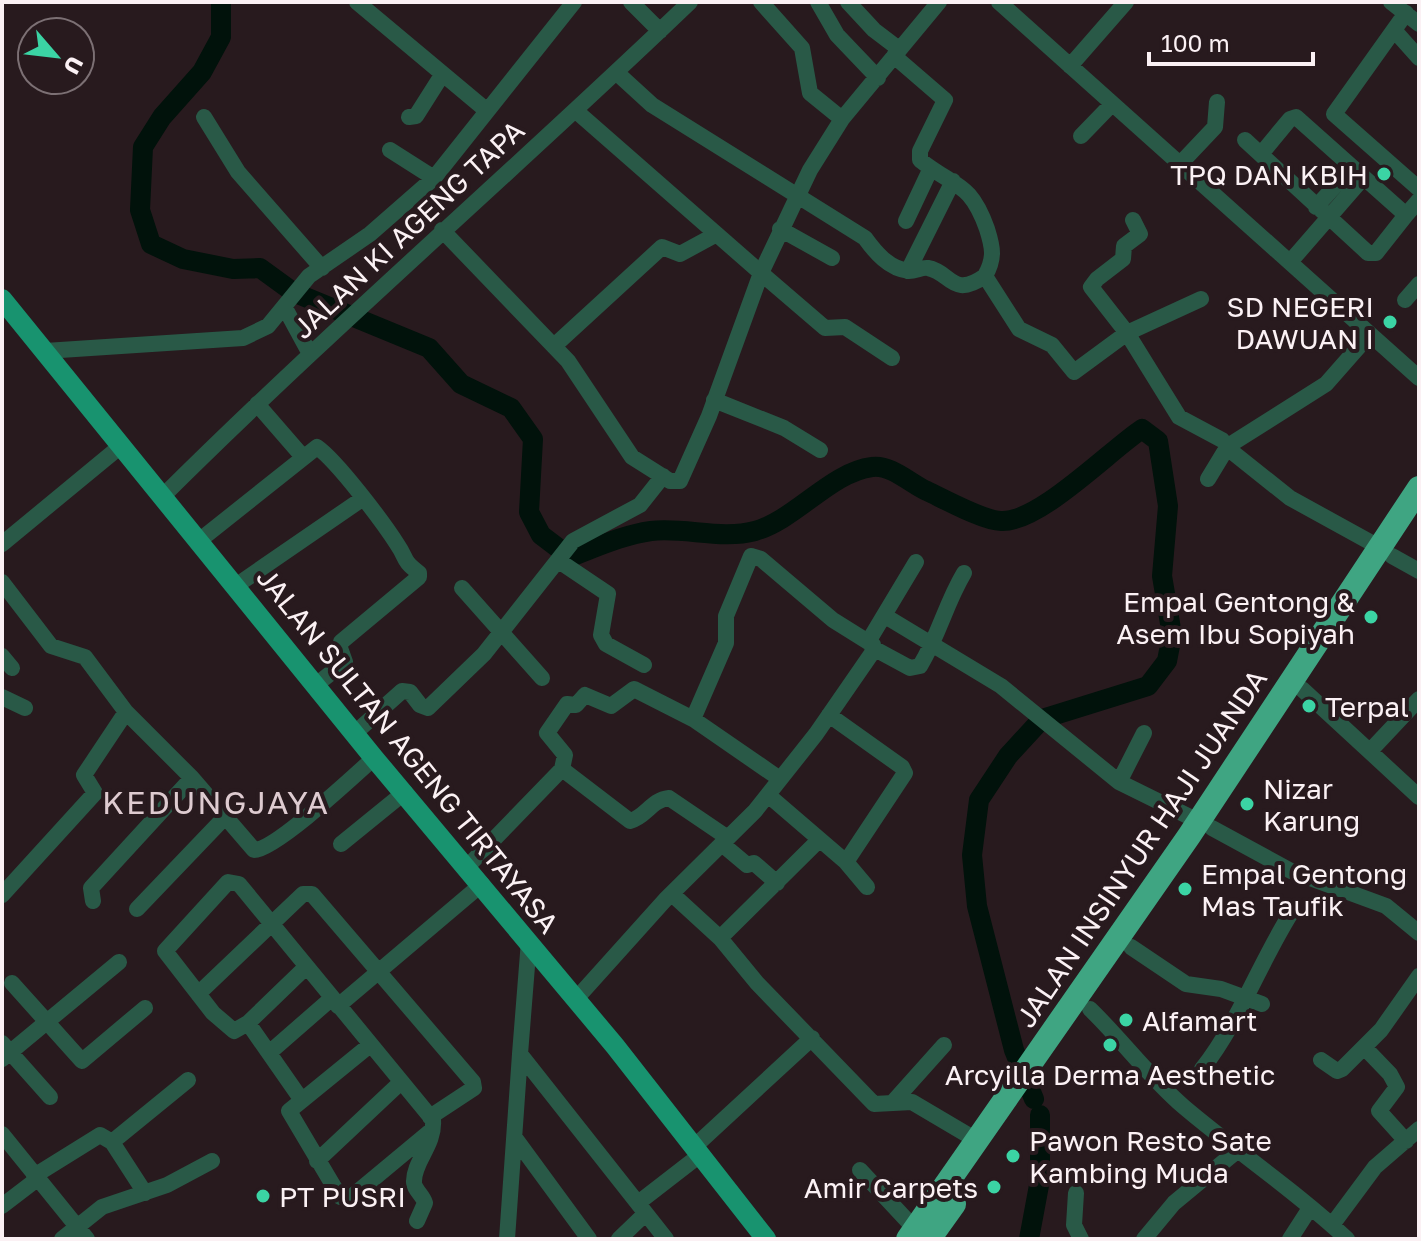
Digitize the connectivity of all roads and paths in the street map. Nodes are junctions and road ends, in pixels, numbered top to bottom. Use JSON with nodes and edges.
{"nodes":[{"id":1,"x":357,"y":2,"type":"edge"},
{"id":2,"x":574,"y":2,"type":"edge"},
{"id":3,"x":631,"y":2,"type":"edge"},
{"id":4,"x":690,"y":2,"type":"edge"},
{"id":5,"x":761,"y":2,"type":"edge"},
{"id":6,"x":818,"y":2,"type":"edge"},
{"id":7,"x":848,"y":2,"type":"edge"},
{"id":8,"x":939,"y":2,"type":"edge"},
{"id":9,"x":999,"y":2,"type":"edge"},
{"id":10,"x":1126,"y":2,"type":"edge"},
{"id":11,"x":1391,"y":2,"type":"edge"},
{"id":12,"x":1412,"y":18,"type":"edge"},
{"id":13,"x":1394,"y":30,"type":"junction"},
{"id":14,"x":660,"y":31,"type":"junction"},
{"id":15,"x":896,"y":53,"type":"junction"},
{"id":16,"x":1419,"y":58,"type":"edge"},
{"id":17,"x":1070,"y":66,"type":"junction"},
{"id":18,"x":617,"y":73,"type":"junction"},
{"id":19,"x":442,"y":75,"type":"junction"},
{"id":20,"x":878,"y":78,"type":"junction"},
{"id":21,"x":1217,"y":102,"type":"dead end"},
{"id":22,"x":480,"y":106,"type":"junction"},
{"id":23,"x":1109,"y":107,"type":"junction"},
{"id":24,"x":576,"y":111,"type":"junction"},
{"id":25,"x":204,"y":117,"type":"dead end"},
{"id":26,"x":409,"y":117,"type":"dead end"},
{"id":27,"x":842,"y":119,"type":"junction"},
{"id":28,"x":1081,"y":136,"type":"dead end"},
{"id":29,"x":1245,"y":140,"type":"dead end"},
{"id":30,"x":390,"y":150,"type":"dead end"},
{"id":31,"x":1261,"y":154,"type":"junction"},
{"id":32,"x":1180,"y":164,"type":"junction"},
{"id":33,"x":931,"y":168,"type":"junction"},
{"id":34,"x":1358,"y":172,"type":"junction"},
{"id":35,"x":429,"y":175,"type":"junction"},
{"id":36,"x":953,"y":181,"type":"junction"},
{"id":37,"x":1419,"y":191,"type":"edge"},
{"id":38,"x":798,"y":195,"type":"junction"},
{"id":39,"x":1321,"y":212,"type":"junction"},
{"id":40,"x":1406,"y":215,"type":"junction"},
{"id":41,"x":1133,"y":220,"type":"dead end"},
{"id":42,"x":906,"y":221,"type":"dead end"},
{"id":43,"x":780,"y":229,"type":"junction"},
{"id":44,"x":442,"y":230,"type":"junction"},
{"id":45,"x":715,"y":235,"type":"junction"},
{"id":46,"x":832,"y":258,"type":"dead end"},
{"id":47,"x":1290,"y":262,"type":"junction"},
{"id":48,"x":317,"y":269,"type":"junction"},
{"id":49,"x":908,"y":271,"type":"junction"},
{"id":50,"x":761,"y":273,"type":"junction"},
{"id":51,"x":985,"y":276,"type":"junction"},
{"id":52,"x":1419,"y":284,"type":"edge"},
{"id":53,"x":1201,"y":299,"type":"dead end"},
{"id":54,"x":1405,"y":300,"type":"dead end"},
{"id":55,"x":4,"y":305,"type":"edge"},
{"id":56,"x":288,"y":310,"type":"junction"},
{"id":57,"x":1127,"y":333,"type":"junction"},
{"id":58,"x":1366,"y":338,"type":"junction"},
{"id":59,"x":554,"y":346,"type":"junction"},
{"id":60,"x":310,"y":354,"type":"junction"},
{"id":61,"x":892,"y":358,"type":"dead end"},
{"id":62,"x":52,"y":361,"type":"junction"},
{"id":63,"x":1419,"y":378,"type":"edge"},
{"id":64,"x":714,"y":400,"type":"junction"},
{"id":65,"x":257,"y":404,"type":"junction"},
{"id":66,"x":122,"y":445,"type":"junction"},
{"id":67,"x":1228,"y":446,"type":"junction"},
{"id":68,"x":820,"y":450,"type":"dead end"},
{"id":69,"x":303,"y":457,"type":"junction"},
{"id":70,"x":663,"y":476,"type":"junction"},
{"id":71,"x":1208,"y":479,"type":"dead end"},
{"id":72,"x":1419,"y":488,"type":"edge"},
{"id":73,"x":163,"y":496,"type":"junction"},
{"id":74,"x":362,"y":499,"type":"junction"},
{"id":75,"x":1419,"y":516,"type":"edge"},
{"id":76,"x":200,"y":540,"type":"junction"},
{"id":77,"x":2,"y":544,"type":"edge"},
{"id":78,"x":1386,"y":551,"type":"junction"},
{"id":79,"x":559,"y":560,"type":"junction"},
{"id":80,"x":916,"y":562,"type":"dead end"},
{"id":81,"x":1419,"y":571,"type":"edge"},
{"id":82,"x":964,"y":573,"type":"dead end"},
{"id":83,"x":2,"y":582,"type":"edge"},
{"id":84,"x":237,"y":585,"type":"junction"},
{"id":85,"x":462,"y":588,"type":"dead end"},
{"id":86,"x":885,"y":616,"type":"junction"},
{"id":87,"x":1337,"y":622,"type":"junction"},
{"id":88,"x":500,"y":635,"type":"junction"},
{"id":89,"x":934,"y":643,"type":"junction"},
{"id":90,"x":871,"y":645,"type":"junction"},
{"id":91,"x":644,"y":665,"type":"dead end"},
{"id":92,"x":542,"y":678,"type":"dead end"},
{"id":93,"x":317,"y":684,"type":"junction"},
{"id":94,"x":1302,"y":689,"type":"junction"},
{"id":95,"x":2,"y":697,"type":"edge"},
{"id":96,"x":1419,"y":699,"type":"edge"},
{"id":97,"x":25,"y":708,"type":"dead end"},
{"id":98,"x":126,"y":712,"type":"junction"},
{"id":99,"x":829,"y":715,"type":"junction"},
{"id":100,"x":693,"y":719,"type":"junction"},
{"id":101,"x":356,"y":732,"type":"junction"},
{"id":102,"x":1144,"y":733,"type":"dead end"},
{"id":103,"x":1371,"y":750,"type":"junction"},
{"id":104,"x":374,"y":758,"type":"junction"},
{"id":105,"x":562,"y":769,"type":"junction"},
{"id":106,"x":192,"y":778,"type":"junction"},
{"id":107,"x":780,"y":779,"type":"junction"},
{"id":108,"x":1119,"y":782,"type":"junction"},
{"id":109,"x":405,"y":792,"type":"junction"},
{"id":110,"x":768,"y":795,"type":"junction"},
{"id":111,"x":1419,"y":797,"type":"edge"},
{"id":112,"x":226,"y":816,"type":"junction"},
{"id":113,"x":1200,"y":832,"type":"junction"},
{"id":114,"x":819,"y":840,"type":"junction"},
{"id":115,"x":725,"y":841,"type":"junction"},
{"id":116,"x":341,"y":844,"type":"dead end"},
{"id":117,"x":846,"y":862,"type":"junction"},
{"id":118,"x":467,"y":867,"type":"junction"},
{"id":119,"x":777,"y":883,"type":"junction"},
{"id":120,"x":482,"y":884,"type":"junction"},
{"id":121,"x":867,"y":887,"type":"dead end"},
{"id":122,"x":672,"y":894,"type":"junction"},
{"id":123,"x":2,"y":895,"type":"edge"},
{"id":124,"x":93,"y":901,"type":"dead end"},
{"id":125,"x":137,"y":909,"type":"dead end"},
{"id":126,"x":1291,"y":913,"type":"dead end"},
{"id":127,"x":272,"y":922,"type":"junction"},
{"id":128,"x":1419,"y":933,"type":"edge"},
{"id":129,"x":720,"y":938,"type":"junction"},
{"id":130,"x":529,"y":941,"type":"junction"},
{"id":131,"x":1131,"y":947,"type":"junction"},
{"id":132,"x":119,"y":962,"type":"dead end"},
{"id":133,"x":306,"y":967,"type":"junction"},
{"id":134,"x":379,"y":972,"type":"junction"},
{"id":135,"x":1419,"y":976,"type":"edge"},
{"id":136,"x":12,"y":983,"type":"dead end"},
{"id":137,"x":198,"y":994,"type":"junction"},
{"id":138,"x":1245,"y":998,"type":"junction"},
{"id":139,"x":576,"y":999,"type":"junction"},
{"id":140,"x":335,"y":1002,"type":"junction"},
{"id":141,"x":1262,"y":1004,"type":"dead end"},
{"id":142,"x":145,"y":1008,"type":"dead end"},
{"id":143,"x":1090,"y":1009,"type":"junction"},
{"id":144,"x":47,"y":1022,"type":"junction"},
{"id":145,"x":248,"y":1023,"type":"junction"},
{"id":146,"x":812,"y":1038,"type":"junction"},
{"id":147,"x":370,"y":1045,"type":"junction"},
{"id":148,"x":944,"y":1045,"type":"dead end"},
{"id":149,"x":1364,"y":1047,"type":"junction"},
{"id":150,"x":5,"y":1052,"type":"edge"},
{"id":151,"x":269,"y":1053,"type":"junction"},
{"id":152,"x":520,"y":1054,"type":"junction"},
{"id":153,"x":1044,"y":1060,"type":"junction"},
{"id":154,"x":1321,"y":1060,"type":"dead end"},
{"id":155,"x":1202,"y":1069,"type":"dead end"},
{"id":156,"x":188,"y":1080,"type":"dead end"},
{"id":157,"x":400,"y":1083,"type":"junction"},
{"id":158,"x":50,"y":1097,"type":"dead end"},
{"id":159,"x":301,"y":1099,"type":"junction"},
{"id":160,"x":893,"y":1102,"type":"junction"},
{"id":161,"x":1015,"y":1102,"type":"junction"},
{"id":162,"x":431,"y":1123,"type":"junction"},
{"id":163,"x":1419,"y":1129,"type":"edge"},
{"id":164,"x":2,"y":1134,"type":"edge"},
{"id":165,"x":515,"y":1138,"type":"junction"},
{"id":166,"x":978,"y":1141,"type":"junction"},
{"id":167,"x":1406,"y":1141,"type":"junction"},
{"id":168,"x":112,"y":1142,"type":"junction"},
{"id":169,"x":1238,"y":1150,"type":"junction"},
{"id":170,"x":697,"y":1151,"type":"junction"},
{"id":171,"x":212,"y":1161,"type":"dead end"},
{"id":172,"x":317,"y":1161,"type":"junction"},
{"id":173,"x":390,"y":1164,"type":"junction"},
{"id":174,"x":860,"y":1170,"type":"dead end"},
{"id":175,"x":35,"y":1178,"type":"junction"},
{"id":176,"x":960,"y":1181,"type":"junction"},
{"id":177,"x":413,"y":1185,"type":"junction"},
{"id":178,"x":145,"y":1193,"type":"junction"},
{"id":179,"x":1076,"y":1193,"type":"dead end"},
{"id":180,"x":2,"y":1206,"type":"edge"},
{"id":181,"x":642,"y":1208,"type":"junction"},
{"id":182,"x":1310,"y":1208,"type":"junction"},
{"id":183,"x":417,"y":1221,"type":"dead end"},
{"id":184,"x":78,"y":1224,"type":"junction"},
{"id":185,"x":1332,"y":1225,"type":"junction"},
{"id":186,"x":918,"y":1236,"type":"edge"},
{"id":187,"x":62,"y":1239,"type":"edge"},
{"id":188,"x":87,"y":1239,"type":"edge"},
{"id":189,"x":507,"y":1239,"type":"edge"},
{"id":190,"x":589,"y":1239,"type":"edge"},
{"id":191,"x":619,"y":1239,"type":"edge"},
{"id":192,"x":666,"y":1239,"type":"edge"},
{"id":193,"x":766,"y":1239,"type":"edge"},
{"id":194,"x":1081,"y":1239,"type":"edge"},
{"id":195,"x":1144,"y":1239,"type":"edge"},
{"id":196,"x":1290,"y":1239,"type":"edge"},
{"id":197,"x":1347,"y":1239,"type":"edge"}],
"edges":[{"from":1,"to":19,"type":"street"},
{"from":2,"to":22,"type":"street"},
{"from":3,"to":14,"type":"street"},
{"from":4,"to":14,"type":"street","name":"JALAN KI AGENG TAPA"},
{"from":5,"to":27,"type":"street"},
{"from":6,"to":20,"type":"street"},
{"from":7,"to":15,"type":"street"},
{"from":8,"to":15,"type":"street"},
{"from":9,"to":17,"type":"street"},
{"from":10,"to":17,"type":"street"},
{"from":11,"to":12,"type":"street"},
{"from":12,"to":13,"type":"street"},
{"from":13,"to":16,"type":"street"},
{"from":13,"to":37,"type":"street"},
{"from":14,"to":18,"type":"street","name":"JALAN KI AGENG TAPA"},
{"from":15,"to":20,"type":"street"},
{"from":15,"to":33,"type":"street"},
{"from":17,"to":23,"type":"street"},
{"from":18,"to":24,"type":"street","name":"JALAN KI AGENG TAPA"},
{"from":18,"to":38,"type":"street"},
{"from":19,"to":22,"type":"street"},
{"from":19,"to":26,"type":"street"},
{"from":20,"to":27,"type":"street"},
{"from":21,"to":32,"type":"street"},
{"from":22,"to":35,"type":"street"},
{"from":23,"to":28,"type":"street"},
{"from":23,"to":32,"type":"street"},
{"from":24,"to":44,"type":"street","name":"JALAN KI AGENG TAPA"},
{"from":24,"to":45,"type":"street"},
{"from":25,"to":48,"type":"street"},
{"from":27,"to":38,"type":"street"},
{"from":29,"to":31,"type":"street"},
{"from":30,"to":35,"type":"street"},
{"from":31,"to":34,"type":"street"},
{"from":31,"to":39,"type":"street"},
{"from":32,"to":47,"type":"street"},
{"from":33,"to":36,"type":"street"},
{"from":33,"to":42,"type":"street"},
{"from":34,"to":39,"type":"street"},
{"from":34,"to":40,"type":"street"},
{"from":35,"to":48,"type":"street"},
{"from":36,"to":49,"type":"street"},
{"from":36,"to":51,"type":"street"},
{"from":37,"to":40,"type":"street"},
{"from":38,"to":43,"type":"street"},
{"from":38,"to":49,"type":"street"},
{"from":39,"to":40,"type":"street"},
{"from":39,"to":47,"type":"street"},
{"from":41,"to":57,"type":"street"},
{"from":43,"to":46,"type":"street"},
{"from":43,"to":50,"type":"street"},
{"from":44,"to":59,"type":"street"},
{"from":44,"to":60,"type":"street","name":"JALAN KI AGENG TAPA"},
{"from":45,"to":50,"type":"street"},
{"from":45,"to":59,"type":"street"},
{"from":47,"to":58,"type":"street"},
{"from":48,"to":56,"type":"street"},
{"from":49,"to":51,"type":"street"},
{"from":50,"to":61,"type":"street"},
{"from":50,"to":64,"type":"street"},
{"from":51,"to":57,"type":"street"},
{"from":52,"to":54,"type":"street"},
{"from":53,"to":57,"type":"street"},
{"from":55,"to":62,"type":"main road","name":"JALAN SULTAN AGENG TIRTAYASA"},
{"from":56,"to":60,"type":"street"},
{"from":56,"to":62,"type":"street"},
{"from":57,"to":67,"type":"street"},
{"from":58,"to":63,"type":"street"},
{"from":58,"to":67,"type":"street"},
{"from":59,"to":70,"type":"street"},
{"from":60,"to":65,"type":"street","name":"JALAN KI AGENG TAPA"},
{"from":62,"to":66,"type":"main road","name":"JALAN SULTAN AGENG TIRTAYASA"},
{"from":64,"to":68,"type":"street"},
{"from":64,"to":70,"type":"street"},
{"from":65,"to":69,"type":"street"},
{"from":65,"to":73,"type":"street","name":"JALAN KI AGENG TAPA"},
{"from":66,"to":73,"type":"main road","name":"JALAN SULTAN AGENG TIRTAYASA"},
{"from":66,"to":77,"type":"street"},
{"from":67,"to":71,"type":"street"},
{"from":67,"to":78,"type":"street"},
{"from":69,"to":74,"type":"street"},
{"from":69,"to":76,"type":"street"},
{"from":70,"to":79,"type":"street"},
{"from":72,"to":78,"type":"highway","name":"JALAN INSINYUR HAJI JUANDA"},
{"from":73,"to":76,"type":"main road","name":"JALAN SULTAN AGENG TIRTAYASA"},
{"from":74,"to":84,"type":"street"},
{"from":74,"to":93,"type":"street"},
{"from":75,"to":78,"type":"highway","name":"JALAN INSINYUR HAJI JUANDA"},
{"from":76,"to":84,"type":"main road","name":"JALAN SULTAN AGENG TIRTAYASA"},
{"from":78,"to":81,"type":"street"},
{"from":78,"to":87,"type":"highway","name":"JALAN INSINYUR HAJI JUANDA"},
{"from":79,"to":88,"type":"street"},
{"from":79,"to":91,"type":"street"},
{"from":80,"to":86,"type":"street"},
{"from":82,"to":89,"type":"street"},
{"from":83,"to":98,"type":"street"},
{"from":84,"to":93,"type":"main road","name":"JALAN SULTAN AGENG TIRTAYASA"},
{"from":85,"to":88,"type":"street"},
{"from":86,"to":89,"type":"street"},
{"from":86,"to":90,"type":"street"},
{"from":87,"to":94,"type":"highway","name":"JALAN INSINYUR HAJI JUANDA"},
{"from":87,"to":113,"type":"highway","name":"JALAN INSINYUR HAJI JUANDA"},
{"from":88,"to":92,"type":"street"},
{"from":88,"to":101,"type":"street"},
{"from":89,"to":90,"type":"street"},
{"from":89,"to":108,"type":"street"},
{"from":90,"to":99,"type":"street"},
{"from":90,"to":100,"type":"street"},
{"from":93,"to":101,"type":"main road","name":"JALAN SULTAN AGENG TIRTAYASA"},
{"from":94,"to":103,"type":"street"},
{"from":94,"to":113,"type":"highway","name":"JALAN INSINYUR HAJI JUANDA"},
{"from":95,"to":97,"type":"street"},
{"from":96,"to":103,"type":"street"},
{"from":98,"to":106,"type":"street"},
{"from":98,"to":123,"type":"street"},
{"from":99,"to":107,"type":"street"},
{"from":99,"to":117,"type":"street"},
{"from":100,"to":105,"type":"street"},
{"from":100,"to":107,"type":"street"},
{"from":101,"to":104,"type":"main road","name":"JALAN SULTAN AGENG TIRTAYASA"},
{"from":102,"to":108,"type":"street"},
{"from":103,"to":111,"type":"street"},
{"from":104,"to":109,"type":"main road","name":"JALAN SULTAN AGENG TIRTAYASA"},
{"from":104,"to":112,"type":"street"},
{"from":105,"to":115,"type":"street"},
{"from":105,"to":118,"type":"street"},
{"from":106,"to":112,"type":"street"},
{"from":106,"to":124,"type":"street"},
{"from":107,"to":110,"type":"street"},
{"from":108,"to":113,"type":"street"},
{"from":109,"to":116,"type":"street"},
{"from":109,"to":118,"type":"main road","name":"JALAN SULTAN AGENG TIRTAYASA"},
{"from":110,"to":114,"type":"street"},
{"from":110,"to":115,"type":"street"},
{"from":112,"to":125,"type":"street"},
{"from":113,"to":128,"type":"street"},
{"from":113,"to":131,"type":"highway","name":"JALAN INSINYUR HAJI JUANDA"},
{"from":113,"to":153,"type":"highway","name":"JALAN INSINYUR HAJI JUANDA"},
{"from":114,"to":117,"type":"street"},
{"from":114,"to":119,"type":"street"},
{"from":115,"to":119,"type":"street"},
{"from":115,"to":122,"type":"street"},
{"from":117,"to":121,"type":"street"},
{"from":118,"to":120,"type":"main road","name":"JALAN SULTAN AGENG TIRTAYASA"},
{"from":119,"to":129,"type":"street"},
{"from":120,"to":130,"type":"main road","name":"JALAN SULTAN AGENG TIRTAYASA"},
{"from":120,"to":134,"type":"street"},
{"from":122,"to":129,"type":"street"},
{"from":122,"to":139,"type":"street"},
{"from":126,"to":138,"type":"street"},
{"from":127,"to":133,"type":"street"},
{"from":127,"to":134,"type":"street"},
{"from":127,"to":137,"type":"street"},
{"from":127,"to":137,"type":"street"},
{"from":129,"to":146,"type":"street"},
{"from":130,"to":139,"type":"main road","name":"JALAN SULTAN AGENG TIRTAYASA"},
{"from":130,"to":152,"type":"street"},
{"from":131,"to":138,"type":"street"},
{"from":131,"to":143,"type":"highway","name":"JALAN INSINYUR HAJI JUANDA"},
{"from":132,"to":144,"type":"street"},
{"from":133,"to":140,"type":"street"},
{"from":133,"to":145,"type":"street"},
{"from":134,"to":140,"type":"street"},
{"from":134,"to":162,"type":"street"},
{"from":135,"to":149,"type":"street"},
{"from":136,"to":144,"type":"street"},
{"from":137,"to":145,"type":"street"},
{"from":138,"to":141,"type":"street"},
{"from":138,"to":155,"type":"street"},
{"from":139,"to":170,"type":"main road","name":"JALAN SULTAN AGENG TIRTAYASA"},
{"from":140,"to":147,"type":"street"},
{"from":140,"to":151,"type":"street"},
{"from":142,"to":144,"type":"street"},
{"from":143,"to":153,"type":"highway","name":"JALAN INSINYUR HAJI JUANDA"},
{"from":143,"to":169,"type":"street"},
{"from":144,"to":150,"type":"street"},
{"from":145,"to":151,"type":"street"},
{"from":146,"to":160,"type":"street"},
{"from":146,"to":170,"type":"street"},
{"from":147,"to":157,"type":"street"},
{"from":147,"to":159,"type":"street"},
{"from":148,"to":160,"type":"street"},
{"from":149,"to":154,"type":"street"},
{"from":149,"to":167,"type":"street"},
{"from":150,"to":158,"type":"street"},
{"from":151,"to":159,"type":"street"},
{"from":152,"to":165,"type":"street"},
{"from":152,"to":181,"type":"street"},
{"from":153,"to":161,"type":"highway","name":"JALAN INSINYUR HAJI JUANDA"},
{"from":156,"to":168,"type":"street"},
{"from":157,"to":162,"type":"street"},
{"from":157,"to":172,"type":"street"},
{"from":159,"to":172,"type":"street"},
{"from":160,"to":166,"type":"street"},
{"from":161,"to":166,"type":"highway","name":"JALAN INSINYUR HAJI JUANDA"},
{"from":161,"to":176,"type":"highway","name":"JALAN INSINYUR HAJI JUANDA"},
{"from":162,"to":173,"type":"street"},
{"from":162,"to":177,"type":"street"},
{"from":163,"to":167,"type":"street"},
{"from":164,"to":175,"type":"street"},
{"from":165,"to":189,"type":"street"},
{"from":165,"to":190,"type":"street"},
{"from":166,"to":176,"type":"highway","name":"JALAN INSINYUR HAJI JUANDA"},
{"from":167,"to":185,"type":"street"},
{"from":168,"to":175,"type":"street"},
{"from":168,"to":178,"type":"street"},
{"from":169,"to":182,"type":"street"},
{"from":169,"to":195,"type":"street"},
{"from":170,"to":181,"type":"street"},
{"from":170,"to":193,"type":"main road","name":"JALAN SULTAN AGENG TIRTAYASA"},
{"from":171,"to":178,"type":"street"},
{"from":172,"to":173,"type":"street"},
{"from":173,"to":177,"type":"street"},
{"from":174,"to":186,"type":"street"},
{"from":175,"to":180,"type":"street"},
{"from":175,"to":184,"type":"street"},
{"from":176,"to":186,"type":"highway","name":"JALAN INSINYUR HAJI JUANDA"},
{"from":177,"to":183,"type":"street"},
{"from":178,"to":184,"type":"street"},
{"from":179,"to":194,"type":"street"},
{"from":181,"to":191,"type":"street"},
{"from":181,"to":192,"type":"street"},
{"from":182,"to":185,"type":"street"},
{"from":182,"to":196,"type":"street"},
{"from":184,"to":187,"type":"street"},
{"from":184,"to":188,"type":"street"},
{"from":185,"to":197,"type":"street"}]}
